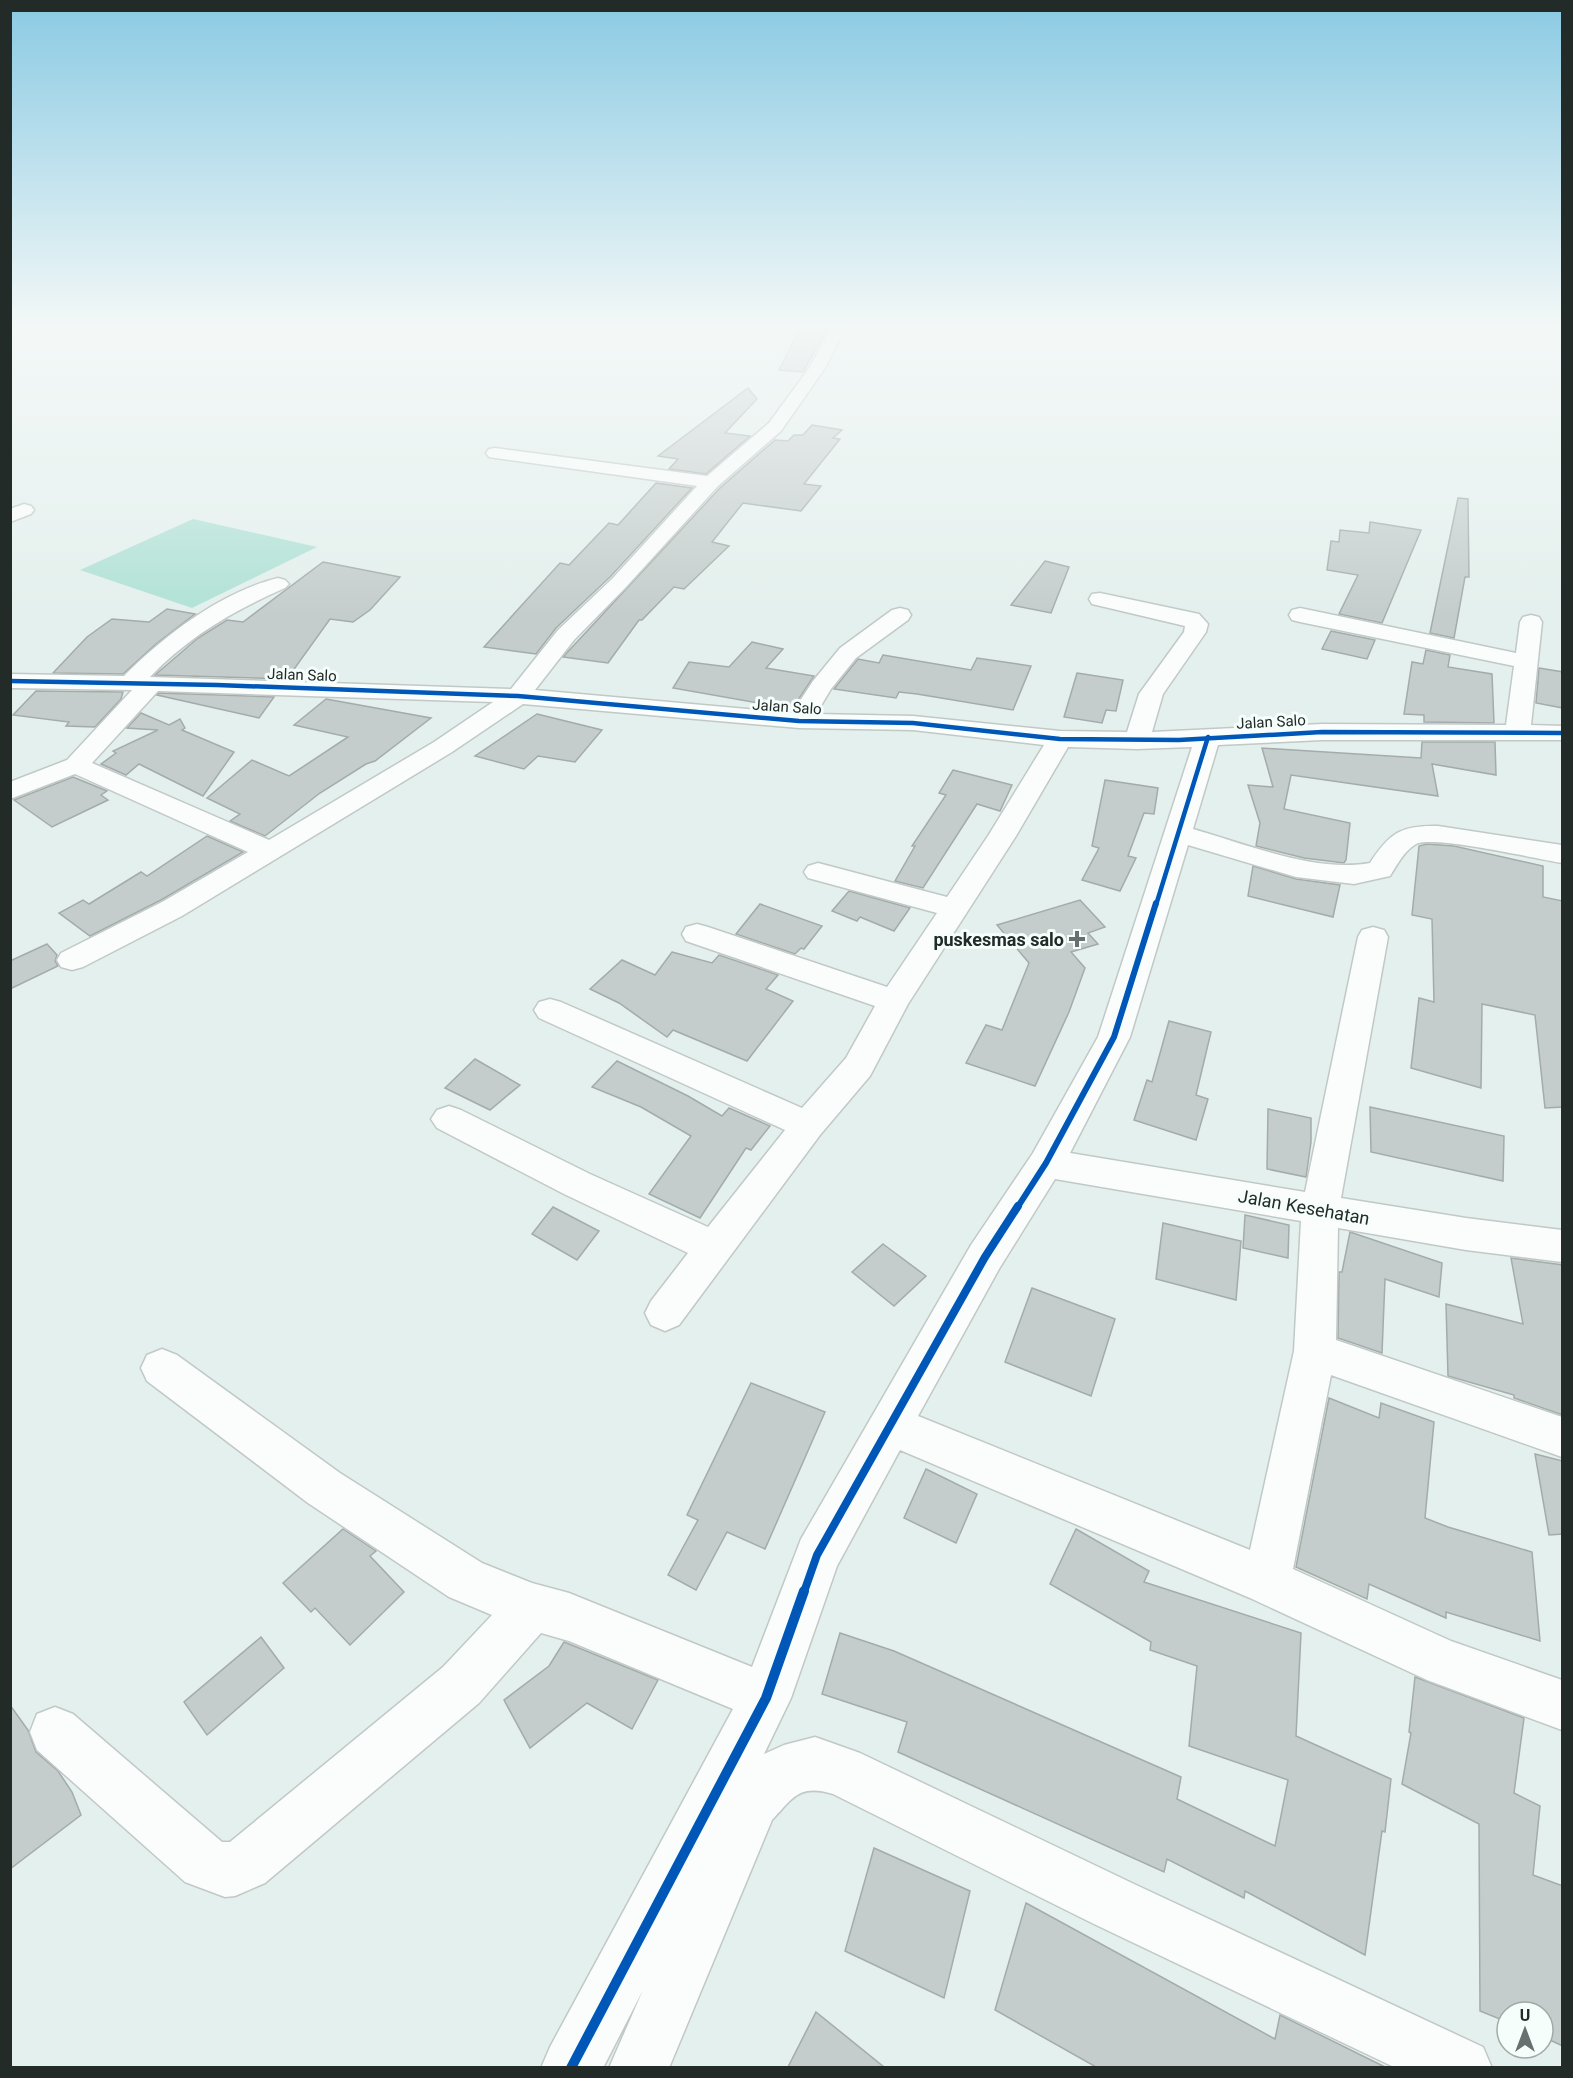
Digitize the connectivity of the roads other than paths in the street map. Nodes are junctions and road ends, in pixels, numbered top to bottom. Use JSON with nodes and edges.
{"nodes":[{"id":1,"x":778,"y":423,"type":"edge"},
{"id":2,"x":495,"y":453,"type":"dead end"},
{"id":3,"x":711,"y":482,"type":"junction"},
{"id":4,"x":278,"y":584,"type":"dead end"},
{"id":5,"x":1100,"y":599,"type":"dead end"},
{"id":6,"x":900,"y":615,"type":"dead end"},
{"id":7,"x":1300,"y":615,"type":"dead end"},
{"id":8,"x":1531,"y":622,"type":"dead end"},
{"id":9,"x":1526,"y":662,"type":"junction"},
{"id":10,"x":10,"y":681,"type":"edge"},
{"id":11,"x":141,"y":684,"type":"junction"},
{"id":12,"x":518,"y":696,"type":"junction"},
{"id":13,"x":799,"y":721,"type":"junction"},
{"id":14,"x":1518,"y":732,"type":"junction"},
{"id":15,"x":1563,"y":733,"type":"edge"},
{"id":16,"x":1208,"y":737,"type":"junction"},
{"id":17,"x":1060,"y":739,"type":"junction"},
{"id":18,"x":1137,"y":741,"type":"junction"},
{"id":19,"x":76,"y":765,"type":"junction"},
{"id":20,"x":10,"y":791,"type":"edge"},
{"id":21,"x":1178,"y":833,"type":"junction"},
{"id":22,"x":270,"y":851,"type":"junction"},
{"id":23,"x":1563,"y":854,"type":"edge"},
{"id":24,"x":818,"y":872,"type":"dead end"},
{"id":25,"x":954,"y":908,"type":"junction"},
{"id":26,"x":697,"y":933,"type":"dead end"},
{"id":27,"x":1373,"y":937,"type":"dead end"},
{"id":28,"x":72,"y":960,"type":"dead end"},
{"id":29,"x":894,"y":1001,"type":"junction"},
{"id":30,"x":550,"y":1010,"type":"dead end"},
{"id":31,"x":449,"y":1119,"type":"dead end"},
{"id":32,"x":808,"y":1125,"type":"junction"},
{"id":33,"x":1046,"y":1163,"type":"junction"},
{"id":34,"x":1320,"y":1210,"type":"junction"},
{"id":35,"x":1563,"y":1246,"type":"edge"},
{"id":36,"x":716,"y":1248,"type":"junction"},
{"id":37,"x":666,"y":1313,"type":"dead end"},
{"id":38,"x":1315,"y":1351,"type":"junction"},
{"id":39,"x":162,"y":1368,"type":"dead end"},
{"id":40,"x":890,"y":1425,"type":"junction"},
{"id":41,"x":1563,"y":1437,"type":"edge"},
{"id":42,"x":1267,"y":1581,"type":"junction"},
{"id":43,"x":532,"y":1607,"type":"junction"},
{"id":44,"x":766,"y":1698,"type":"junction"},
{"id":45,"x":1563,"y":1705,"type":"edge"},
{"id":46,"x":55,"y":1732,"type":"dead end"},
{"id":47,"x":571,"y":2067,"type":"edge"},
{"id":48,"x":639,"y":2067,"type":"edge"},
{"id":49,"x":1462,"y":2067,"type":"edge"}],
"edges":[{"from":1,"to":3,"type":"street"},
{"from":2,"to":3,"type":"street"},
{"from":3,"to":12,"type":"street"},
{"from":4,"to":11,"type":"street"},
{"from":5,"to":18,"type":"street"},
{"from":6,"to":13,"type":"street"},
{"from":7,"to":9,"type":"street"},
{"from":8,"to":9,"type":"street"},
{"from":9,"to":14,"type":"street"},
{"from":10,"to":11,"type":"street","name":"Jalan Salo"},
{"from":11,"to":12,"type":"street","name":"Jalan Salo"},
{"from":11,"to":19,"type":"street"},
{"from":12,"to":13,"type":"street","name":"Jalan Salo"},
{"from":12,"to":22,"type":"street"},
{"from":13,"to":17,"type":"street","name":"Jalan Salo"},
{"from":14,"to":15,"type":"street","name":"Jalan Salo"},
{"from":14,"to":16,"type":"street","name":"Jalan Salo"},
{"from":16,"to":18,"type":"street","name":"Jalan Salo"},
{"from":16,"to":21,"type":"street"},
{"from":17,"to":18,"type":"street","name":"Jalan Salo"},
{"from":17,"to":25,"type":"street"},
{"from":19,"to":20,"type":"street"},
{"from":19,"to":22,"type":"street"},
{"from":21,"to":23,"type":"street"},
{"from":21,"to":33,"type":"street"},
{"from":22,"to":28,"type":"street"},
{"from":24,"to":25,"type":"street"},
{"from":25,"to":29,"type":"street"},
{"from":26,"to":29,"type":"street"},
{"from":27,"to":34,"type":"street"},
{"from":29,"to":32,"type":"street"},
{"from":30,"to":32,"type":"street"},
{"from":31,"to":36,"type":"street"},
{"from":32,"to":36,"type":"street"},
{"from":33,"to":34,"type":"street","name":"Jalan Kesehatan"},
{"from":33,"to":40,"type":"street"},
{"from":34,"to":35,"type":"street","name":"Jalan Kesehatan"},
{"from":34,"to":38,"type":"street"},
{"from":36,"to":37,"type":"street"},
{"from":38,"to":41,"type":"street"},
{"from":38,"to":42,"type":"street"},
{"from":39,"to":43,"type":"street"},
{"from":40,"to":42,"type":"street"},
{"from":40,"to":44,"type":"street"},
{"from":42,"to":45,"type":"street"},
{"from":43,"to":44,"type":"street"},
{"from":43,"to":46,"type":"street"},
{"from":44,"to":47,"type":"street"},
{"from":48,"to":49,"type":"street"}]}
